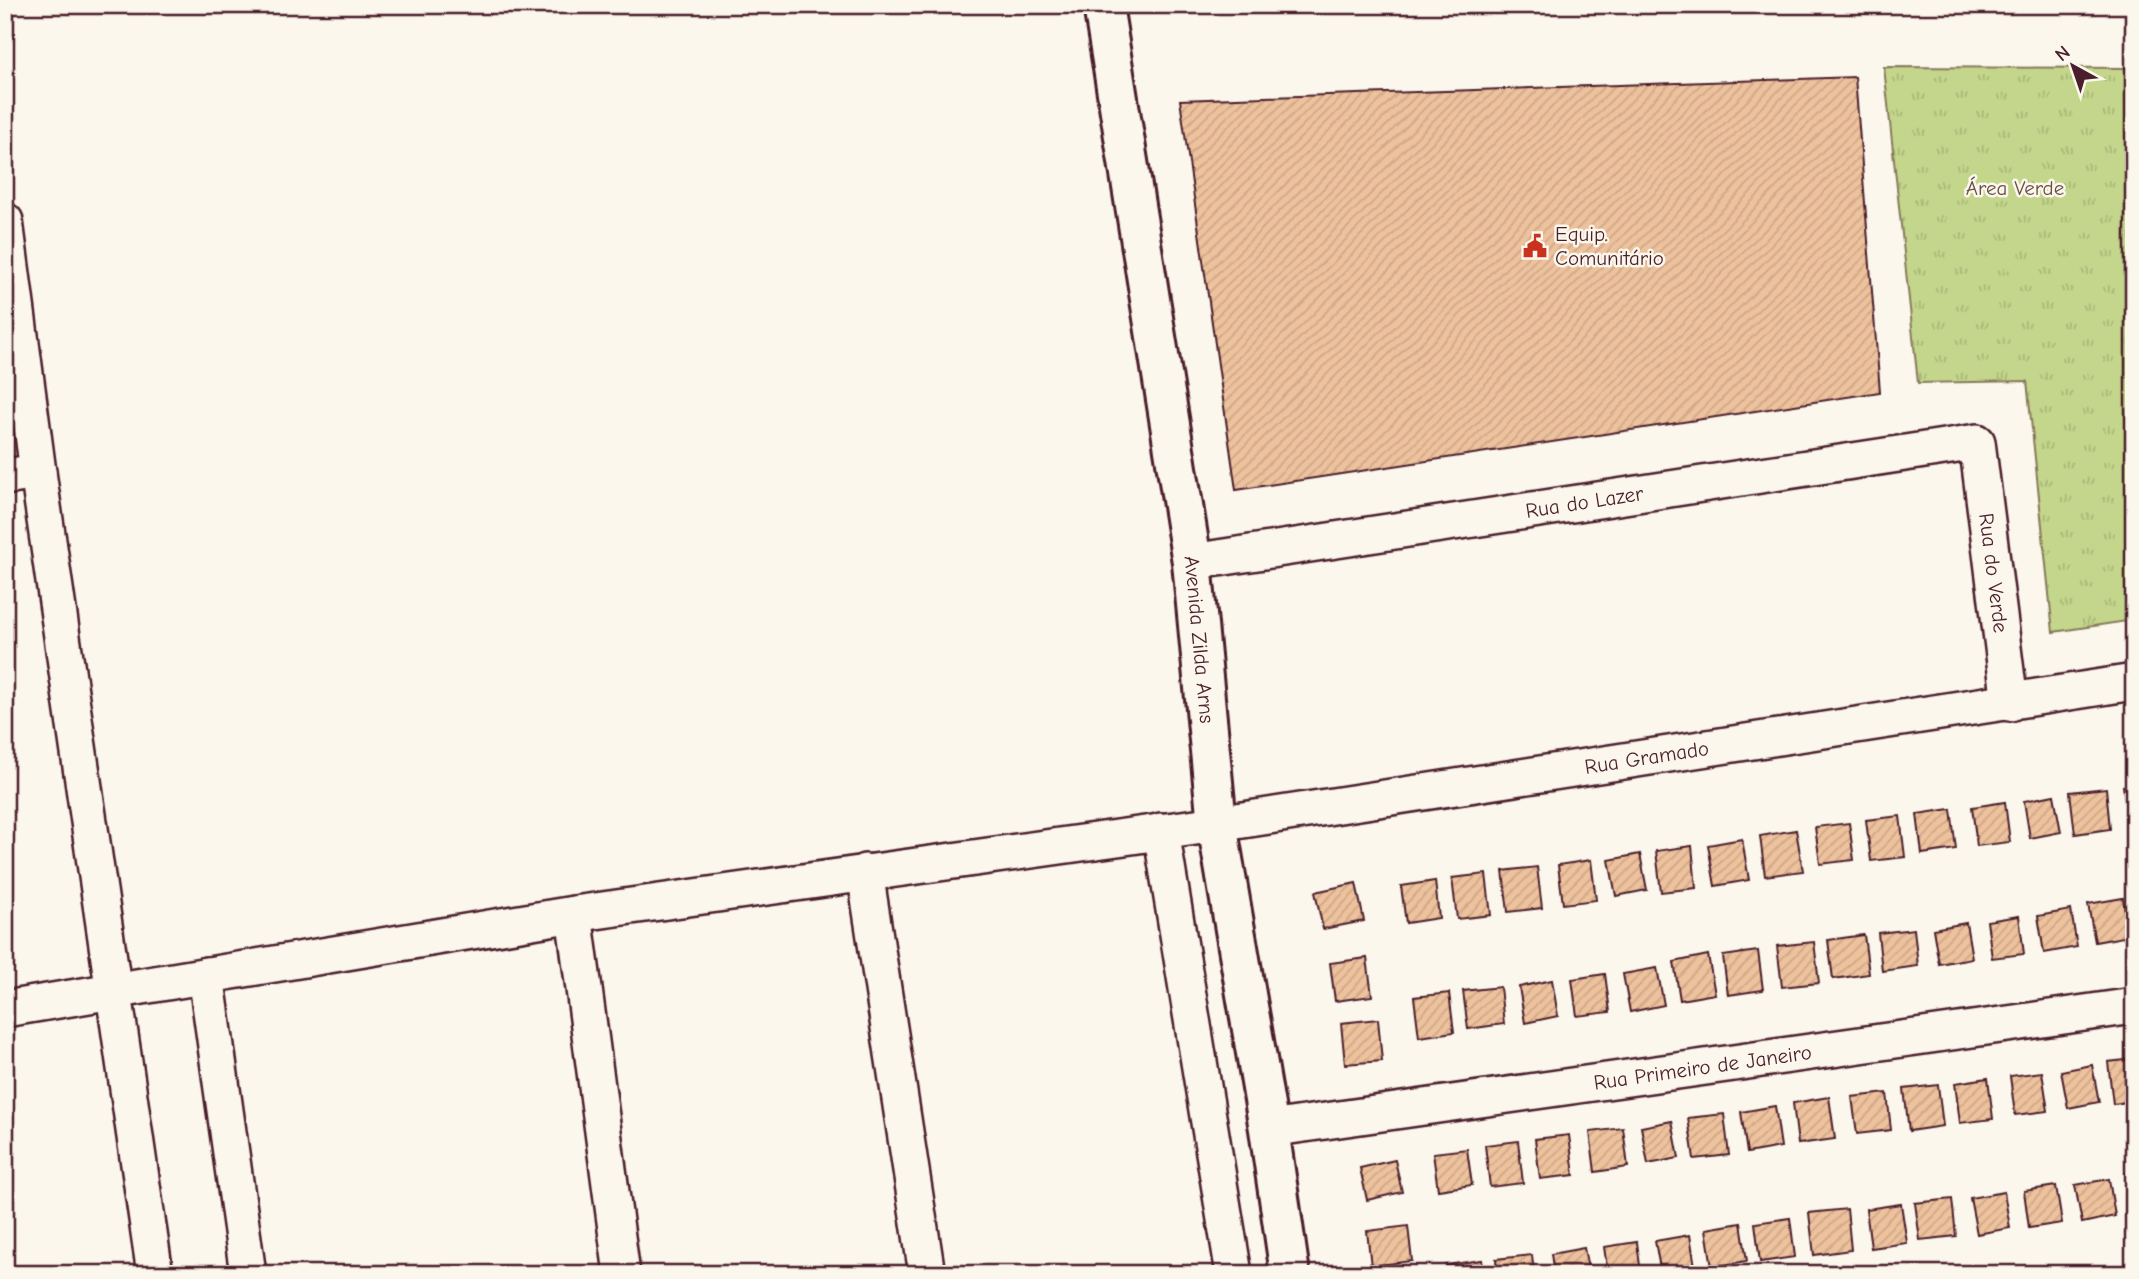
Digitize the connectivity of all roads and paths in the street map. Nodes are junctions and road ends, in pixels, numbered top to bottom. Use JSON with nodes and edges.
{"nodes":[{"id":1,"x":1103,"y":5,"type":"edge"},
{"id":2,"x":5,"y":220,"type":"edge"},
{"id":3,"x":1977,"y":442,"type":"joint"},
{"id":4,"x":21,"y":475,"type":"edge"},
{"id":5,"x":1192,"y":562,"type":"junction"},
{"id":6,"x":2134,"y":682,"type":"edge"},
{"id":7,"x":2010,"y":702,"type":"junction"},
{"id":8,"x":1217,"y":824,"type":"junction"},
{"id":9,"x":1161,"y":831,"type":"junction"},
{"id":10,"x":865,"y":873,"type":"junction"},
{"id":11,"x":575,"y":914,"type":"junction"},
{"id":12,"x":206,"y":975,"type":"junction"},
{"id":13,"x":115,"y":989,"type":"junction"},
{"id":14,"x":2134,"y":1006,"type":"edge"},
{"id":15,"x":5,"y":1009,"type":"edge"},
{"id":16,"x":1269,"y":1129,"type":"junction"},
{"id":17,"x":155,"y":1274,"type":"edge"},
{"id":18,"x":248,"y":1274,"type":"edge"},
{"id":19,"x":622,"y":1274,"type":"edge"},
{"id":20,"x":927,"y":1274,"type":"edge"},
{"id":21,"x":1234,"y":1274,"type":"edge"},
{"id":22,"x":1290,"y":1274,"type":"edge"}],
"edges":[{"from":1,"to":5,"type":"street","name":"Avenida Zilda Arns"},
{"from":2,"to":4,"type":"street"},
{"from":3,"to":5,"type":"street","name":"Rua do Lazer"},
{"from":3,"to":7,"type":"street","name":"Rua do Verde"},
{"from":4,"to":13,"type":"street"},
{"from":5,"to":8,"type":"street","name":"Avenida Zilda Arns"},
{"from":6,"to":7,"type":"street","name":"Rua Gramado"},
{"from":7,"to":8,"type":"street","name":"Rua Gramado"},
{"from":8,"to":9,"type":"street","name":"Rua Gramado"},
{"from":8,"to":16,"type":"street","name":"Avenida Zilda Arns"},
{"from":9,"to":10,"type":"street","name":"Rua Gramado"},
{"from":9,"to":21,"type":"street"},
{"from":10,"to":11,"type":"street","name":"Rua Gramado"},
{"from":10,"to":20,"type":"street"},
{"from":11,"to":12,"type":"street","name":"Rua Gramado"},
{"from":11,"to":19,"type":"street"},
{"from":12,"to":13,"type":"street","name":"Rua Gramado"},
{"from":12,"to":18,"type":"street"},
{"from":13,"to":15,"type":"street","name":"Rua Gramado"},
{"from":13,"to":17,"type":"street"},
{"from":14,"to":16,"type":"street","name":"Rua Primeiro de Janeiro"},
{"from":16,"to":22,"type":"street","name":"Avenida Zilda Arns"}]}
